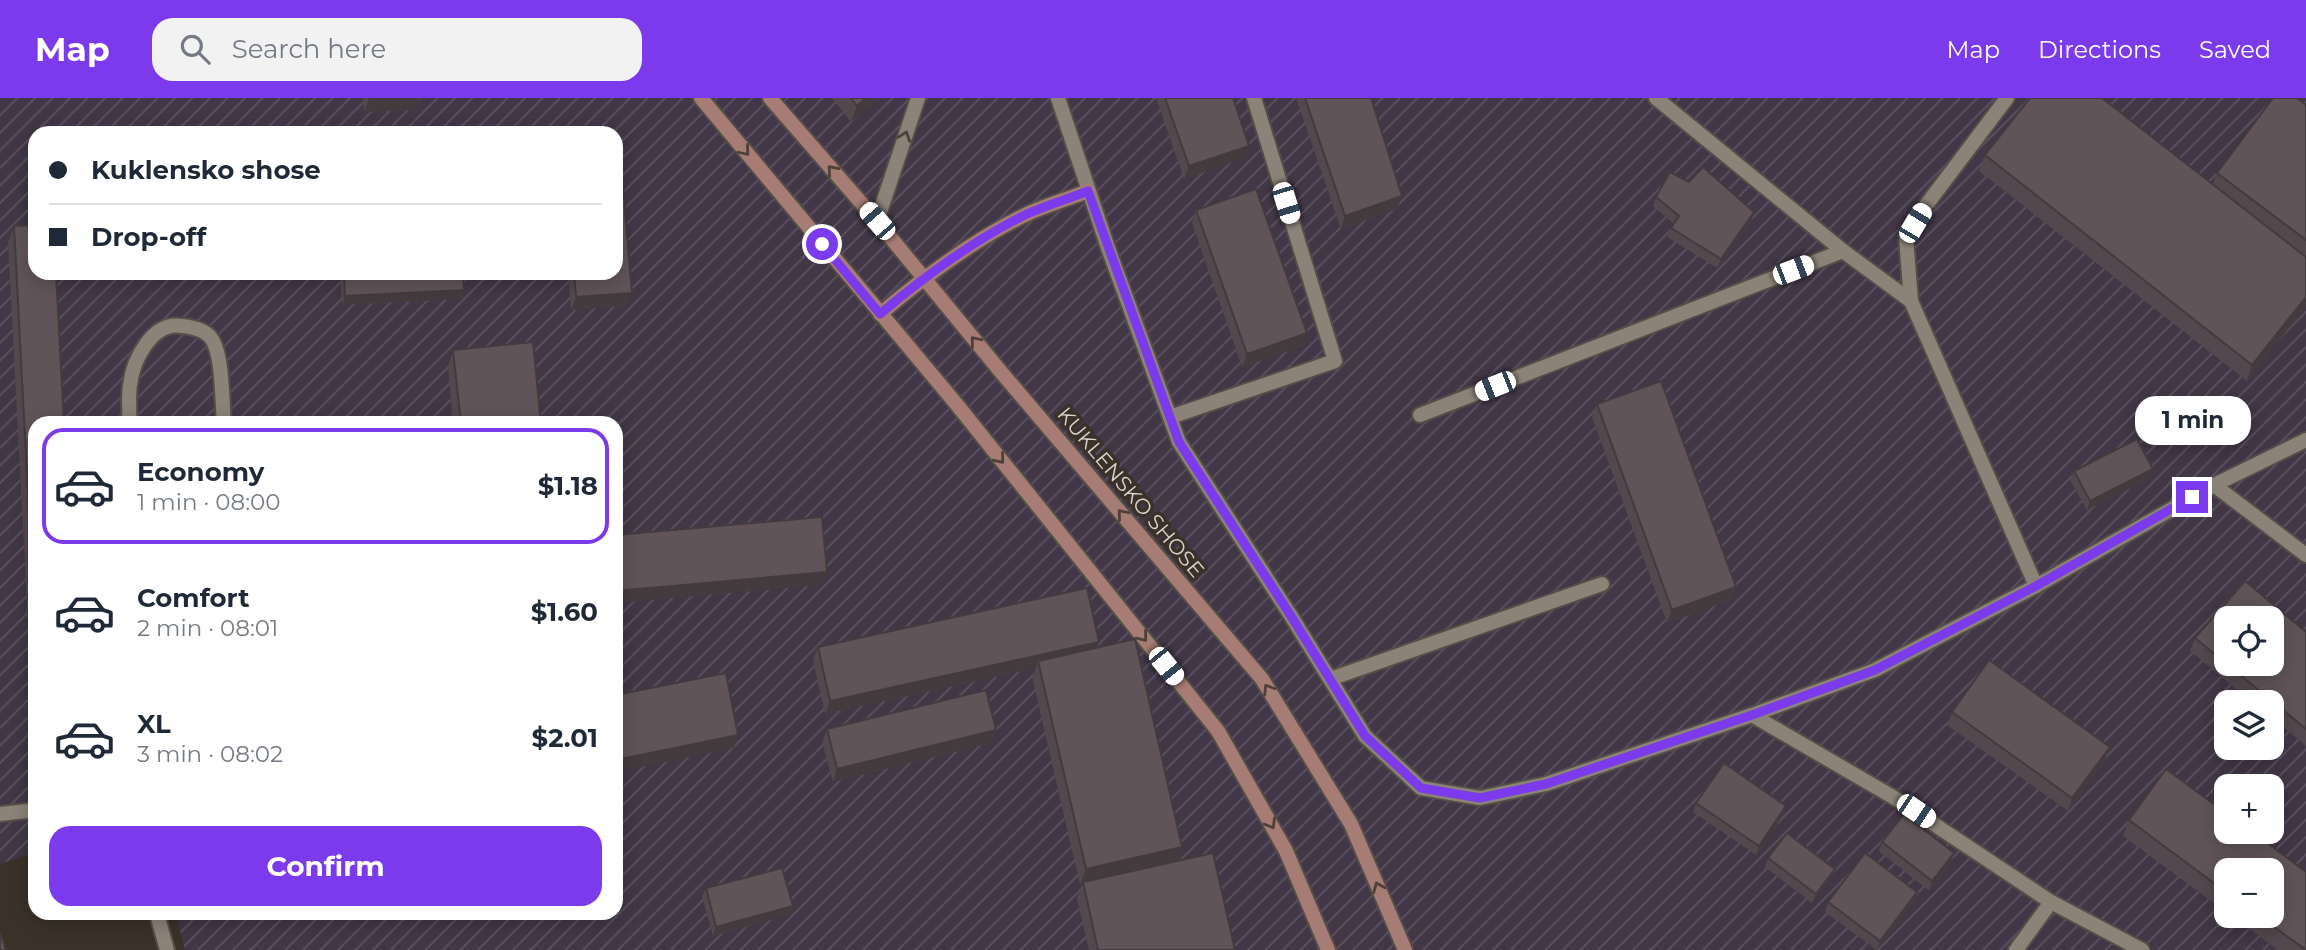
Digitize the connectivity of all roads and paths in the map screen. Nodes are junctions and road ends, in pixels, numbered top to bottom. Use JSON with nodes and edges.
{"nodes":[{"id":1,"x":701,"y":98,"type":"edge"},
{"id":2,"x":770,"y":98,"type":"edge"},
{"id":3,"x":918,"y":98,"type":"edge"},
{"id":4,"x":1058,"y":98,"type":"edge"},
{"id":5,"x":1254,"y":98,"type":"edge"},
{"id":6,"x":1656,"y":98,"type":"edge"},
{"id":7,"x":2007,"y":98,"type":"edge"},
{"id":8,"x":1088,"y":191,"type":"junction"},
{"id":9,"x":877,"y":221,"type":"junction"},
{"id":10,"x":1843,"y":251,"type":"junction"},
{"id":11,"x":924,"y":277,"type":"junction"},
{"id":12,"x":1912,"y":301,"type":"junction"},
{"id":13,"x":880,"y":314,"type":"junction"},
{"id":14,"x":1420,"y":415,"type":"dead end"},
{"id":15,"x":129,"y":416,"type":"edge"},
{"id":16,"x":223,"y":416,"type":"edge"},
{"id":17,"x":1170,"y":417,"type":"junction"},
{"id":18,"x":2306,"y":440,"type":"edge"},
{"id":19,"x":2214,"y":485,"type":"junction"},
{"id":20,"x":2306,"y":555,"type":"edge"},
{"id":21,"x":1602,"y":584,"type":"dead end"},
{"id":22,"x":2036,"y":586,"type":"junction"},
{"id":23,"x":1330,"y":679,"type":"junction"},
{"id":24,"x":1752,"y":715,"type":"junction"},
{"id":25,"x":28,"y":811,"type":"edge"},
{"id":26,"x":0,"y":814,"type":"edge"},
{"id":27,"x":2051,"y":902,"type":"junction"},
{"id":28,"x":159,"y":920,"type":"edge"},
{"id":29,"x":167,"y":950,"type":"edge"},
{"id":30,"x":1328,"y":950,"type":"edge"},
{"id":31,"x":1405,"y":950,"type":"edge"},
{"id":32,"x":2017,"y":950,"type":"edge"},
{"id":33,"x":2142,"y":950,"type":"edge"}],
"edges":[{"from":1,"to":13,"type":"main road","one_way":true},
{"from":9,"to":2,"type":"main road","name":"KUKLENSKO SHOSE","one_way":true},
{"from":9,"to":3,"type":"street","one_way":true},
{"from":4,"to":8,"type":"street"},
{"from":5,"to":17,"type":"street"},
{"from":6,"to":10,"type":"street"},
{"from":7,"to":12,"type":"street"},
{"from":8,"to":11,"type":"main road"},
{"from":8,"to":17,"type":"street"},
{"from":9,"to":11,"type":"main road","name":"KUKLENSKO SHOSE"},
{"from":10,"to":12,"type":"street"},
{"from":10,"to":14,"type":"street"},
{"from":11,"to":13,"type":"main road"},
{"from":31,"to":11,"type":"main road","name":"KUKLENSKO SHOSE","one_way":true},
{"from":12,"to":22,"type":"street"},
{"from":13,"to":30,"type":"main road","one_way":true},
{"from":15,"to":16,"type":"street"},
{"from":17,"to":23,"type":"street"},
{"from":18,"to":19,"type":"street"},
{"from":19,"to":20,"type":"street"},
{"from":19,"to":22,"type":"street"},
{"from":21,"to":23,"type":"street"},
{"from":22,"to":24,"type":"street"},
{"from":23,"to":24,"type":"street"},
{"from":24,"to":27,"type":"street"},
{"from":25,"to":26,"type":"street"},
{"from":27,"to":32,"type":"street"},
{"from":27,"to":33,"type":"street"},
{"from":28,"to":29,"type":"street"}]}
